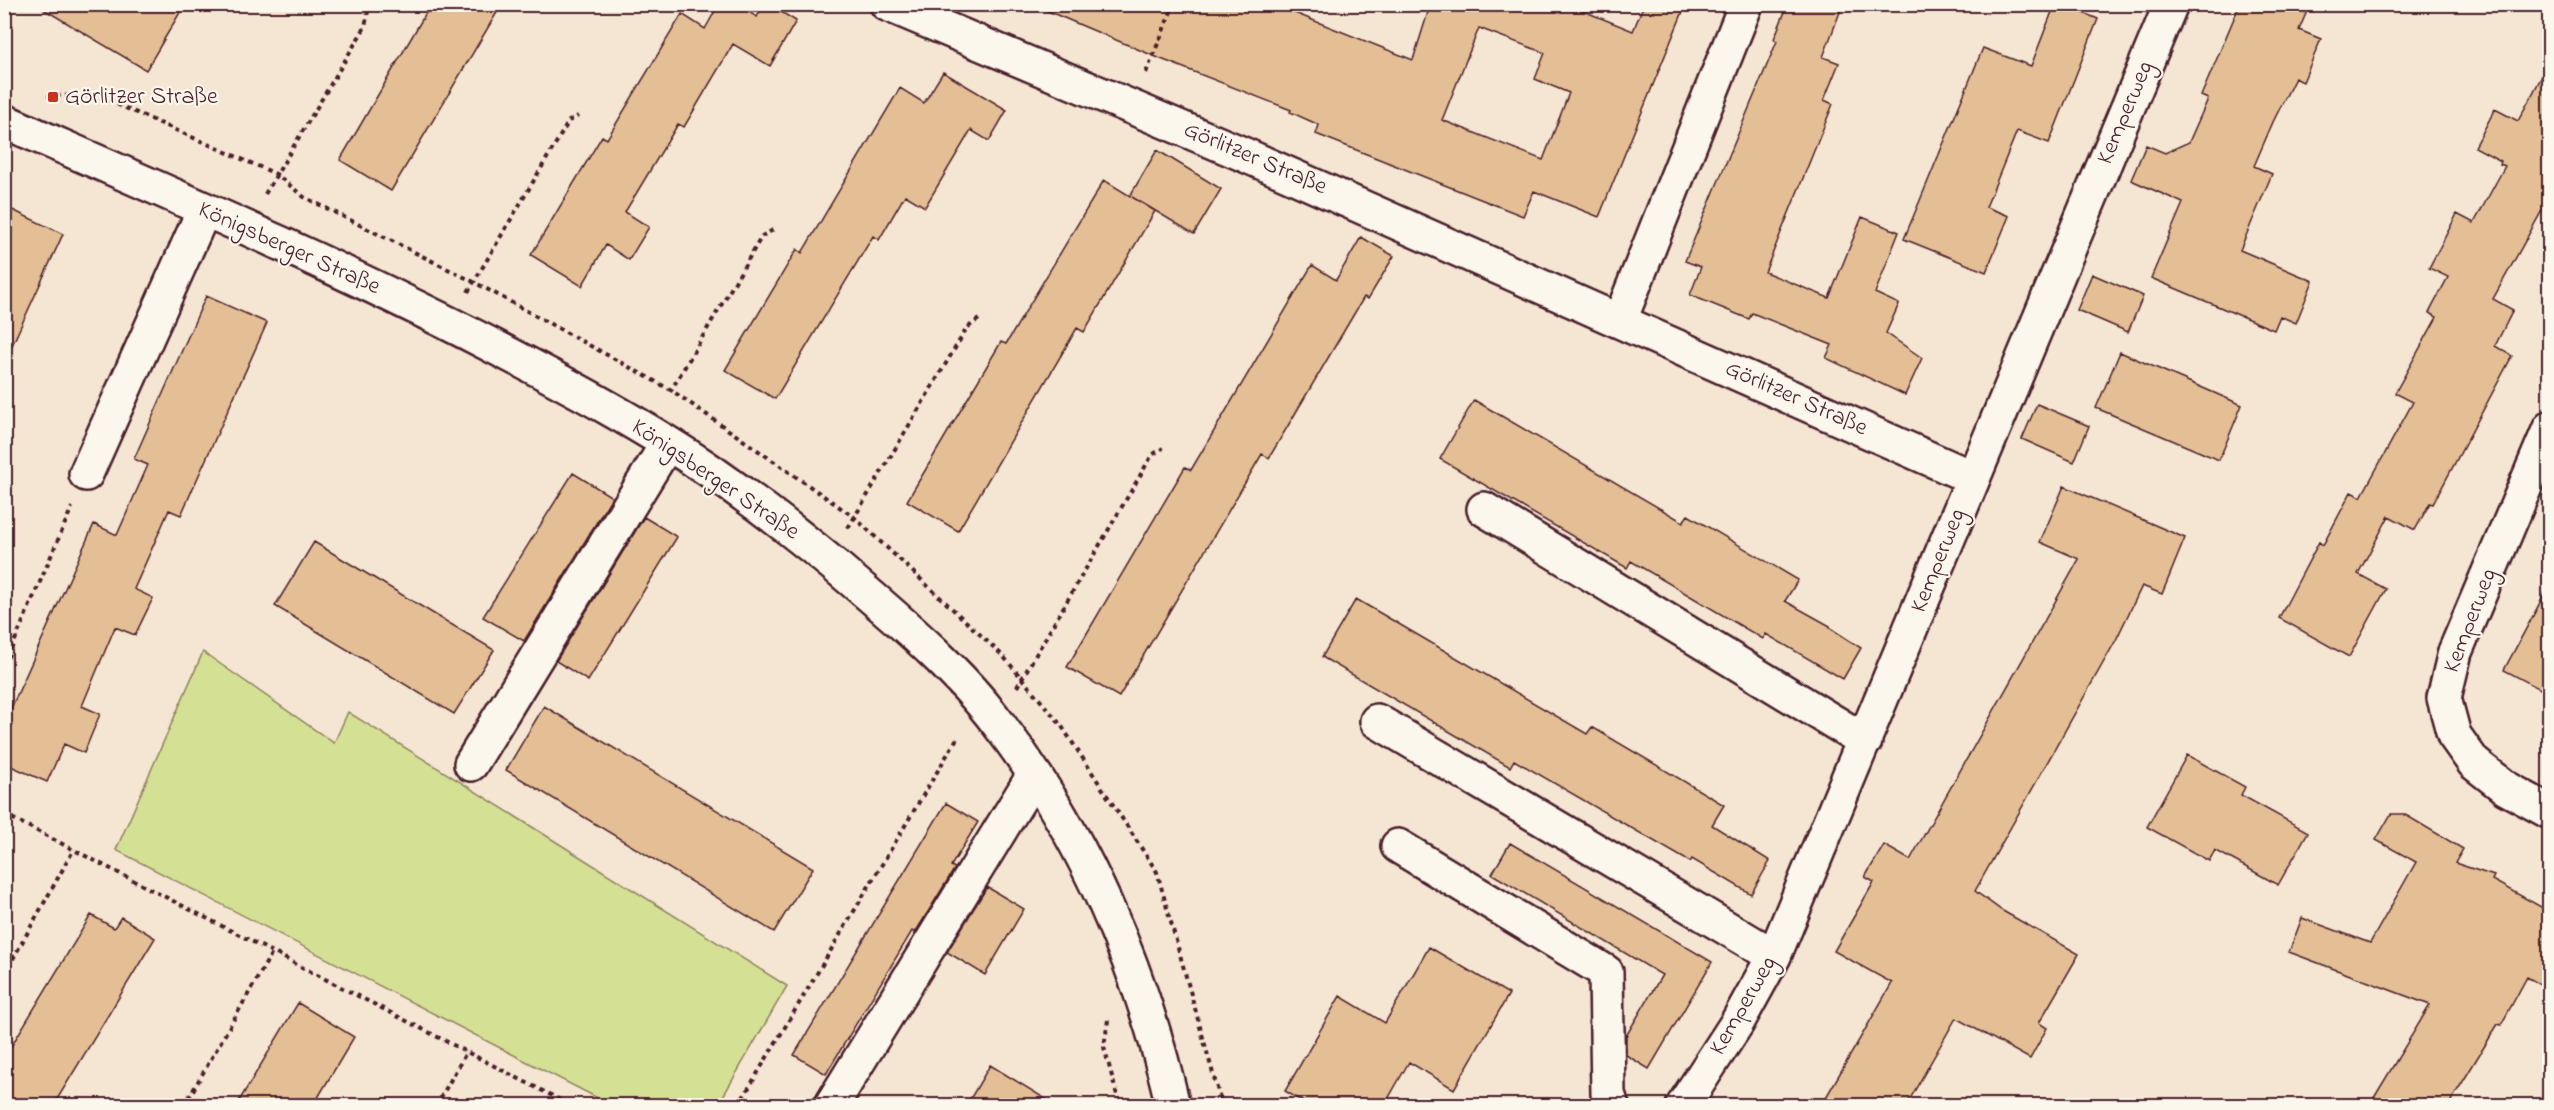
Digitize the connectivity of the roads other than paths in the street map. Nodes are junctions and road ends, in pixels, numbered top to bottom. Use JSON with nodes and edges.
{"nodes":[{"id":1,"x":887,"y":4,"type":"edge"},
{"id":2,"x":1746,"y":4,"type":"edge"},
{"id":3,"x":2171,"y":4,"type":"edge"},
{"id":4,"x":4,"y":121,"type":"edge"},
{"id":5,"x":204,"y":210,"type":"junction"},
{"id":6,"x":1620,"y":320,"type":"junction"},
{"id":7,"x":2550,"y":428,"type":"edge"},
{"id":8,"x":657,"y":438,"type":"junction"},
{"id":9,"x":86,"y":474,"type":"road end"},
{"id":10,"x":1973,"y":478,"type":"junction"},
{"id":11,"x":1484,"y":509,"type":"dead end"},
{"id":12,"x":1377,"y":721,"type":"dead end"},
{"id":13,"x":1865,"y":741,"type":"junction"},
{"id":14,"x":471,"y":764,"type":"dead end"},
{"id":15,"x":1034,"y":775,"type":"junction"},
{"id":16,"x":2550,"y":812,"type":"edge"},
{"id":17,"x":1398,"y":846,"type":"dead end"},
{"id":18,"x":1774,"y":956,"type":"junction"},
{"id":19,"x":831,"y":1106,"type":"edge"},
{"id":20,"x":1173,"y":1106,"type":"edge"},
{"id":21,"x":1612,"y":1106,"type":"edge"},
{"id":22,"x":1683,"y":1106,"type":"edge"}],
"edges":[{"from":1,"to":6,"type":"street","name":"Görlitzer Straße"},
{"from":2,"to":6,"type":"street"},
{"from":3,"to":10,"type":"street","name":"Kemperweg"},
{"from":4,"to":5,"type":"street","name":"Königsberger Straße"},
{"from":5,"to":8,"type":"street","name":"Königsberger Straße"},
{"from":5,"to":9,"type":"street"},
{"from":6,"to":10,"type":"street","name":"Görlitzer Straße"},
{"from":7,"to":16,"type":"street","name":"Kemperweg"},
{"from":8,"to":14,"type":"street"},
{"from":8,"to":15,"type":"street","name":"Königsberger Straße"},
{"from":10,"to":13,"type":"street","name":"Kemperweg"},
{"from":11,"to":13,"type":"street"},
{"from":12,"to":18,"type":"street"},
{"from":13,"to":18,"type":"street","name":"Kemperweg"},
{"from":15,"to":19,"type":"street"},
{"from":15,"to":20,"type":"street","name":"Königsberger Straße"},
{"from":17,"to":21,"type":"street"},
{"from":18,"to":22,"type":"street","name":"Kemperweg"}]}
